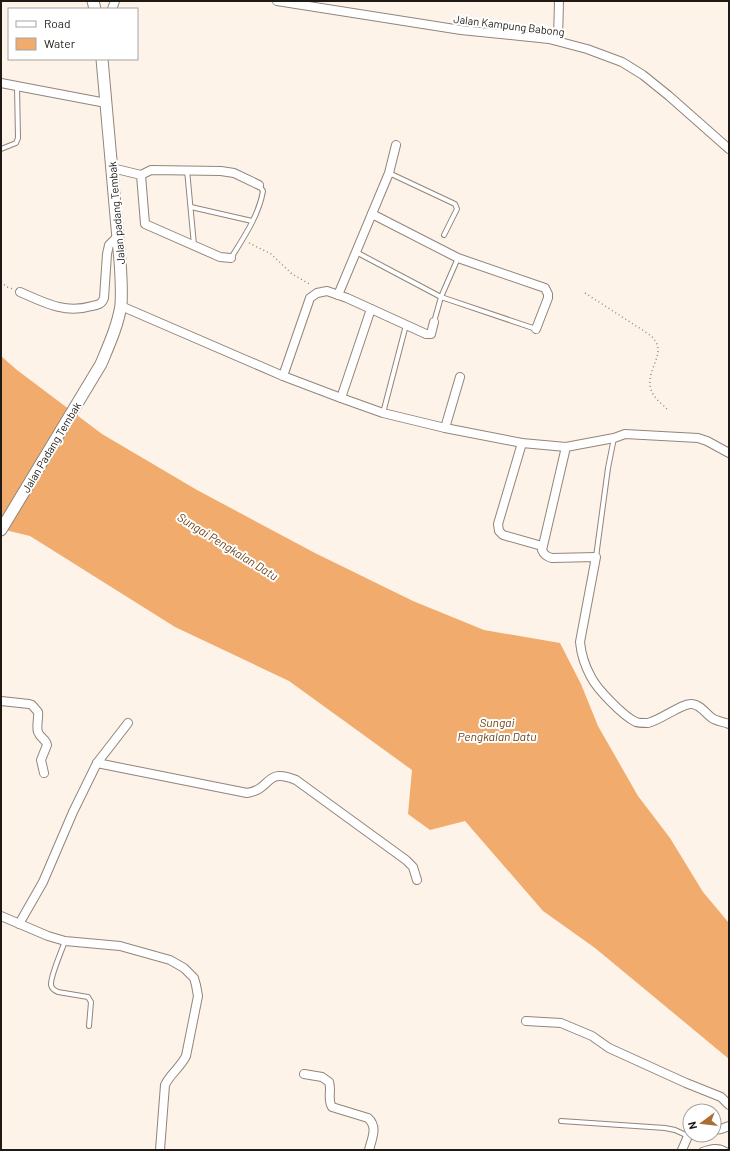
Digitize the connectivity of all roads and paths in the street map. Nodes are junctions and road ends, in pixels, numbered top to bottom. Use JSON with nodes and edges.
{"nodes":[{"id":1,"x":277,"y":1,"type":"edge"},
{"id":2,"x":558,"y":1,"type":"edge"},
{"id":3,"x":558,"y":40,"type":"junction"},
{"id":4,"x":102,"y":60,"type":"edge"},
{"id":5,"x":1,"y":83,"type":"edge"},
{"id":6,"x":18,"y":86,"type":"junction"},
{"id":7,"x":106,"y":103,"type":"junction"},
{"id":8,"x":396,"y":145,"type":"dead end"},
{"id":9,"x":1,"y":149,"type":"edge"},
{"id":10,"x":729,"y":149,"type":"edge"},
{"id":11,"x":112,"y":168,"type":"junction"},
{"id":12,"x":187,"y":170,"type":"junction"},
{"id":13,"x":390,"y":173,"type":"junction"},
{"id":14,"x":141,"y":175,"type":"junction"},
{"id":15,"x":259,"y":185,"type":"joint"},
{"id":16,"x":191,"y":207,"type":"junction"},
{"id":17,"x":372,"y":214,"type":"junction"},
{"id":18,"x":252,"y":221,"type":"junction"},
{"id":19,"x":444,"y":235,"type":"dead end"},
{"id":20,"x":118,"y":236,"type":"junction"},
{"id":21,"x":242,"y":240,"type":"junction"},
{"id":22,"x":194,"y":245,"type":"junction"},
{"id":23,"x":356,"y":252,"type":"junction"},
{"id":24,"x":231,"y":258,"type":"joint"},
{"id":25,"x":458,"y":258,"type":"junction"},
{"id":26,"x":1,"y":282,"type":"edge"},
{"id":27,"x":322,"y":291,"type":"junction"},
{"id":28,"x":20,"y":292,"type":"joint"},
{"id":29,"x":586,"y":293,"type":"dead end"},
{"id":30,"x":338,"y":295,"type":"junction"},
{"id":31,"x":441,"y":297,"type":"junction"},
{"id":32,"x":121,"y":306,"type":"junction"},
{"id":33,"x":371,"y":309,"type":"junction"},
{"id":34,"x":434,"y":322,"type":"joint"},
{"id":35,"x":406,"y":324,"type":"junction"},
{"id":36,"x":536,"y":329,"type":"joint"},
{"id":37,"x":101,"y":364,"type":"joint"},
{"id":38,"x":283,"y":376,"type":"junction"},
{"id":39,"x":460,"y":376,"type":"dead end"},
{"id":40,"x":341,"y":398,"type":"junction"},
{"id":41,"x":668,"y":410,"type":"dead end"},
{"id":42,"x":383,"y":413,"type":"junction"},
{"id":43,"x":445,"y":428,"type":"junction"},
{"id":44,"x":614,"y":438,"type":"junction"},
{"id":45,"x":522,"y":443,"type":"junction"},
{"id":46,"x":566,"y":447,"type":"junction"},
{"id":47,"x":729,"y":453,"type":"edge"},
{"id":48,"x":1,"y":530,"type":"edge"},
{"id":49,"x":542,"y":546,"type":"junction"},
{"id":50,"x":596,"y":557,"type":"junction"},
{"id":51,"x":1,"y":701,"type":"edge"},
{"id":52,"x":128,"y":723,"type":"dead end"},
{"id":53,"x":729,"y":724,"type":"edge"},
{"id":54,"x":97,"y":763,"type":"junction"},
{"id":55,"x":44,"y":773,"type":"dead end"},
{"id":56,"x":417,"y":880,"type":"dead end"},
{"id":57,"x":1,"y":916,"type":"edge"},
{"id":58,"x":19,"y":924,"type":"junction"},
{"id":59,"x":65,"y":941,"type":"junction"},
{"id":60,"x":526,"y":1021,"type":"dead end"},
{"id":61,"x":89,"y":1026,"type":"dead end"},
{"id":62,"x":304,"y":1074,"type":"dead end"},
{"id":63,"x":729,"y":1105,"type":"edge"},
{"id":64,"x":560,"y":1122,"type":"dead end"},
{"id":65,"x":682,"y":1132,"type":"edge"},
{"id":66,"x":160,"y":1150,"type":"edge"},
{"id":67,"x":369,"y":1150,"type":"edge"},
{"id":68,"x":702,"y":1150,"type":"edge"},
{"id":69,"x":726,"y":1150,"type":"edge"}],
"edges":[{"from":1,"to":3,"type":"street","name":"Jalan Kampung Babong"},
{"from":2,"to":3,"type":"street"},
{"from":3,"to":10,"type":"street","name":"Jalan Kampung Babong"},
{"from":4,"to":7,"type":"main road","name":"Jalan padang Tembak"},
{"from":5,"to":6,"type":"street"},
{"from":6,"to":7,"type":"street"},
{"from":6,"to":9,"type":"lane"},
{"from":7,"to":11,"type":"main road","name":"Jalan padang Tembak"},
{"from":8,"to":13,"type":"street"},
{"from":11,"to":14,"type":"street"},
{"from":11,"to":20,"type":"main road","name":"Jalan padang Tembak"},
{"from":12,"to":14,"type":"street"},
{"from":12,"to":15,"type":"street"},
{"from":12,"to":16,"type":"lane"},
{"from":13,"to":17,"type":"street"},
{"from":13,"to":19,"type":"lane"},
{"from":14,"to":22,"type":"street"},
{"from":15,"to":18,"type":"lane"},
{"from":16,"to":18,"type":"lane"},
{"from":16,"to":22,"type":"lane"},
{"from":17,"to":23,"type":"street"},
{"from":17,"to":25,"type":"street"},
{"from":18,"to":21,"type":"lane"},
{"from":20,"to":28,"type":"street"},
{"from":20,"to":32,"type":"main road","name":"Jalan padang Tembak"},
{"from":21,"to":24,"type":"lane"},
{"from":21,"to":27,"type":"path"},
{"from":22,"to":24,"type":"street"},
{"from":23,"to":30,"type":"street"},
{"from":23,"to":31,"type":"lane"},
{"from":25,"to":31,"type":"lane"},
{"from":25,"to":36,"type":"street"},
{"from":26,"to":28,"type":"path"},
{"from":27,"to":30,"type":"street"},
{"from":27,"to":38,"type":"street"},
{"from":29,"to":41,"type":"path"},
{"from":30,"to":33,"type":"street"},
{"from":31,"to":34,"type":"lane"},
{"from":31,"to":36,"type":"lane"},
{"from":32,"to":37,"type":"main road","name":"Jalan padang Tembak"},
{"from":32,"to":38,"type":"street"},
{"from":33,"to":35,"type":"street"},
{"from":33,"to":40,"type":"street"},
{"from":34,"to":35,"type":"street"},
{"from":35,"to":42,"type":"lane"},
{"from":37,"to":48,"type":"main road","name":"Jalan Padang Tembak"},
{"from":38,"to":40,"type":"street"},
{"from":39,"to":43,"type":"street"},
{"from":40,"to":42,"type":"street"},
{"from":42,"to":43,"type":"street"},
{"from":43,"to":45,"type":"street"},
{"from":44,"to":46,"type":"street"},
{"from":44,"to":47,"type":"street"},
{"from":44,"to":50,"type":"lane"},
{"from":45,"to":46,"type":"street"},
{"from":45,"to":49,"type":"street"},
{"from":46,"to":49,"type":"street"},
{"from":49,"to":50,"type":"street"},
{"from":50,"to":53,"type":"street"},
{"from":51,"to":55,"type":"street"},
{"from":52,"to":54,"type":"street"},
{"from":54,"to":56,"type":"street"},
{"from":54,"to":58,"type":"street"},
{"from":57,"to":58,"type":"street"},
{"from":58,"to":59,"type":"street"},
{"from":59,"to":61,"type":"lane"},
{"from":59,"to":66,"type":"street"},
{"from":60,"to":63,"type":"street"},
{"from":62,"to":67,"type":"street"},
{"from":64,"to":65,"type":"lane"},
{"from":68,"to":69,"type":"lane"}]}
